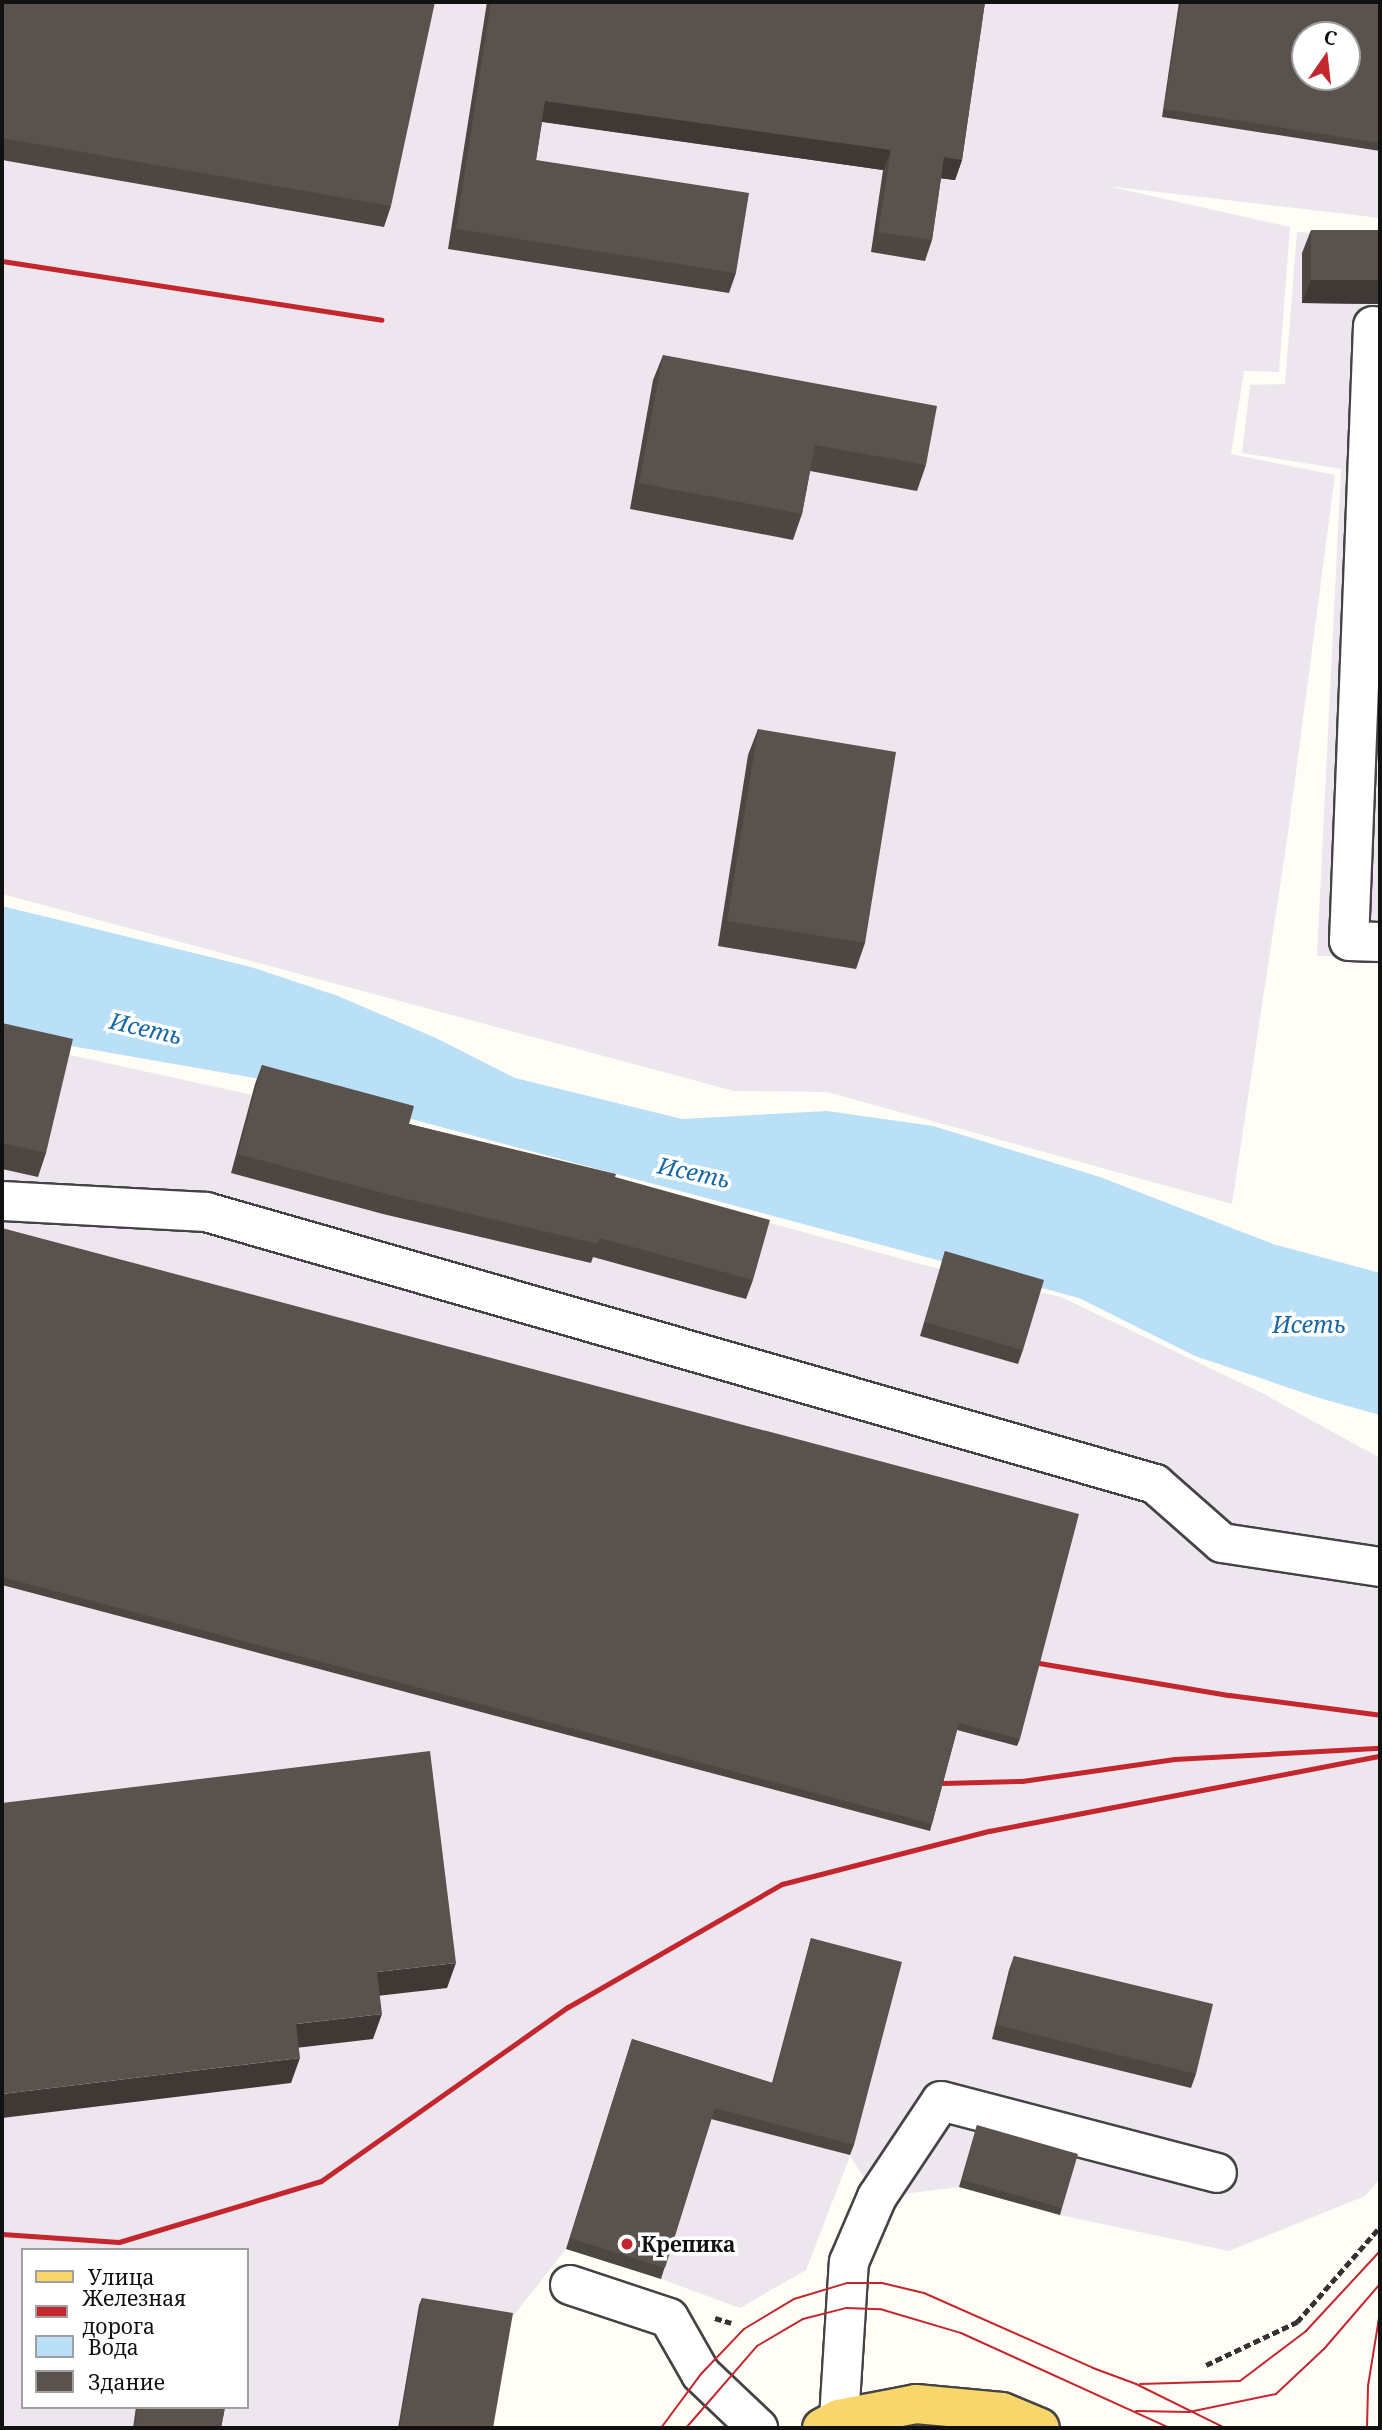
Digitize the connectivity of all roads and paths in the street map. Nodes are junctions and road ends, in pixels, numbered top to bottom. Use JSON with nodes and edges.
{"nodes":[{"id":1,"x":1373,"y":326,"type":"dead end"},
{"id":2,"x":1380,"y":942,"type":"edge"},
{"id":3,"x":2,"y":1201,"type":"edge"},
{"id":4,"x":1380,"y":1567,"type":"edge"},
{"id":5,"x":1217,"y":2173,"type":"dead end"},
{"id":6,"x":1380,"y":2227,"type":"edge"},
{"id":7,"x":570,"y":2285,"type":"dead end"},
{"id":8,"x":1206,"y":2365,"type":"dead end"},
{"id":9,"x":830,"y":2424,"type":"edge"},
{"id":10,"x":758,"y":2428,"type":"edge"},
{"id":11,"x":1040,"y":2428,"type":"edge"}],
"edges":[{"from":1,"to":2,"type":"lane"},
{"from":3,"to":4,"type":"lane"},
{"from":5,"to":9,"type":"lane"},
{"from":6,"to":8,"type":"path"},
{"from":7,"to":10,"type":"lane"},
{"from":9,"to":11,"type":"main road"}]}
